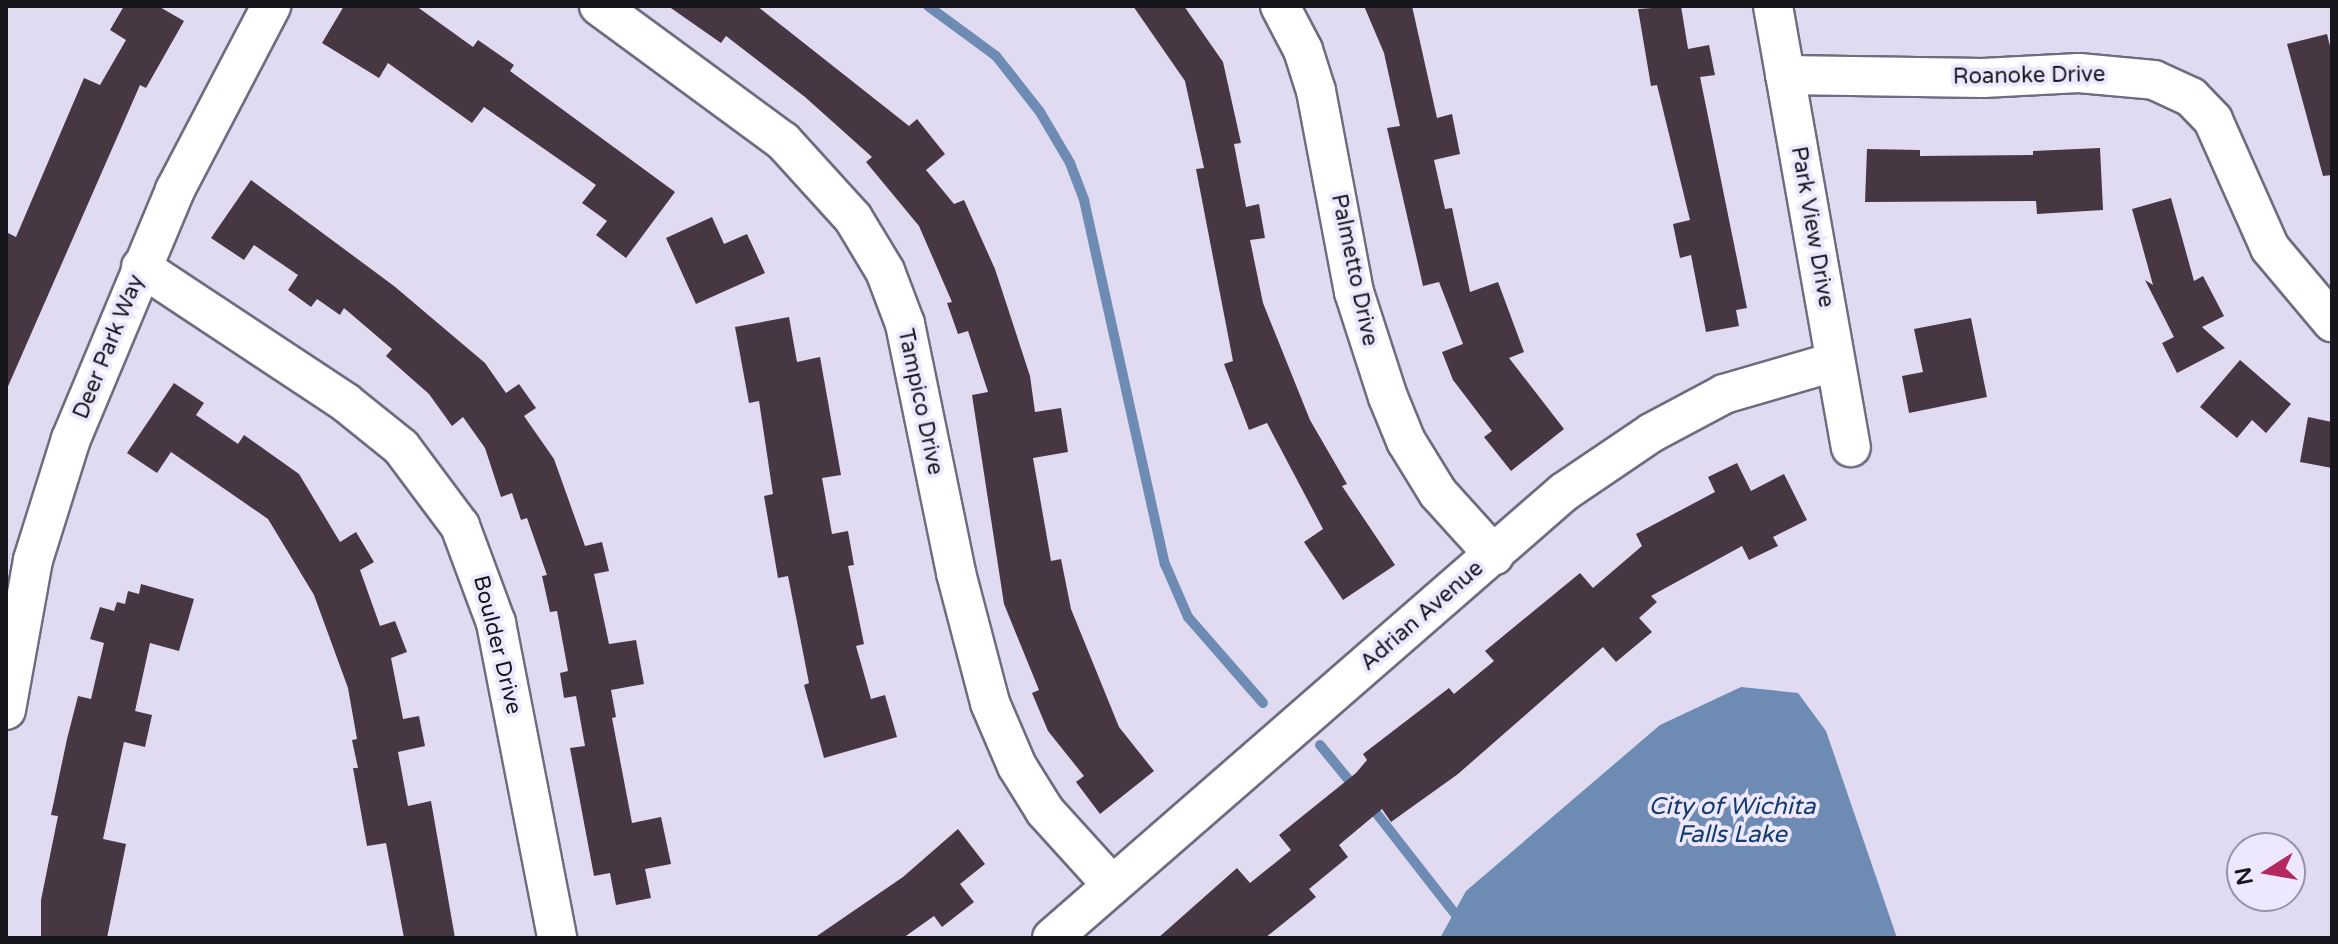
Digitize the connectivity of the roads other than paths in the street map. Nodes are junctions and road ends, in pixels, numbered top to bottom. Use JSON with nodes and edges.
{"nodes":[{"id":1,"x":271,"y":6,"type":"edge"},
{"id":2,"x":599,"y":6,"type":"edge"},
{"id":3,"x":1280,"y":6,"type":"edge"},
{"id":4,"x":1773,"y":6,"type":"edge"},
{"id":5,"x":1785,"y":75,"type":"junction"},
{"id":6,"x":141,"y":267,"type":"junction"},
{"id":7,"x":2332,"y":322,"type":"edge"},
{"id":8,"x":1834,"y":362,"type":"junction"},
{"id":9,"x":1851,"y":447,"type":"dead end"},
{"id":10,"x":1494,"y":555,"type":"junction"},
{"id":11,"x":19,"y":556,"type":"edge"},
{"id":12,"x":6,"y":710,"type":"edge"},
{"id":13,"x":1112,"y":885,"type":"junction"},
{"id":14,"x":557,"y":938,"type":"edge"},
{"id":15,"x":1052,"y":938,"type":"edge"}],
"edges":[{"from":1,"to":6,"type":"street","name":"Deer Park Way"},
{"from":2,"to":13,"type":"street","name":"Tampico Drive"},
{"from":3,"to":10,"type":"street","name":"Palmetto Drive"},
{"from":4,"to":5,"type":"street","name":"Park View Drive"},
{"from":5,"to":7,"type":"street","name":"Roanoke Drive"},
{"from":5,"to":8,"type":"street","name":"Park View Drive"},
{"from":6,"to":11,"type":"street","name":"Deer Park Way"},
{"from":6,"to":14,"type":"street","name":"Boulder Drive"},
{"from":8,"to":9,"type":"street","name":"Park View Drive"},
{"from":8,"to":10,"type":"street","name":"Adrian Avenue"},
{"from":10,"to":13,"type":"street","name":"Adrian Avenue"},
{"from":11,"to":12,"type":"street","name":"Deer Park Way"},
{"from":13,"to":15,"type":"street","name":"Adrian Avenue"}]}
